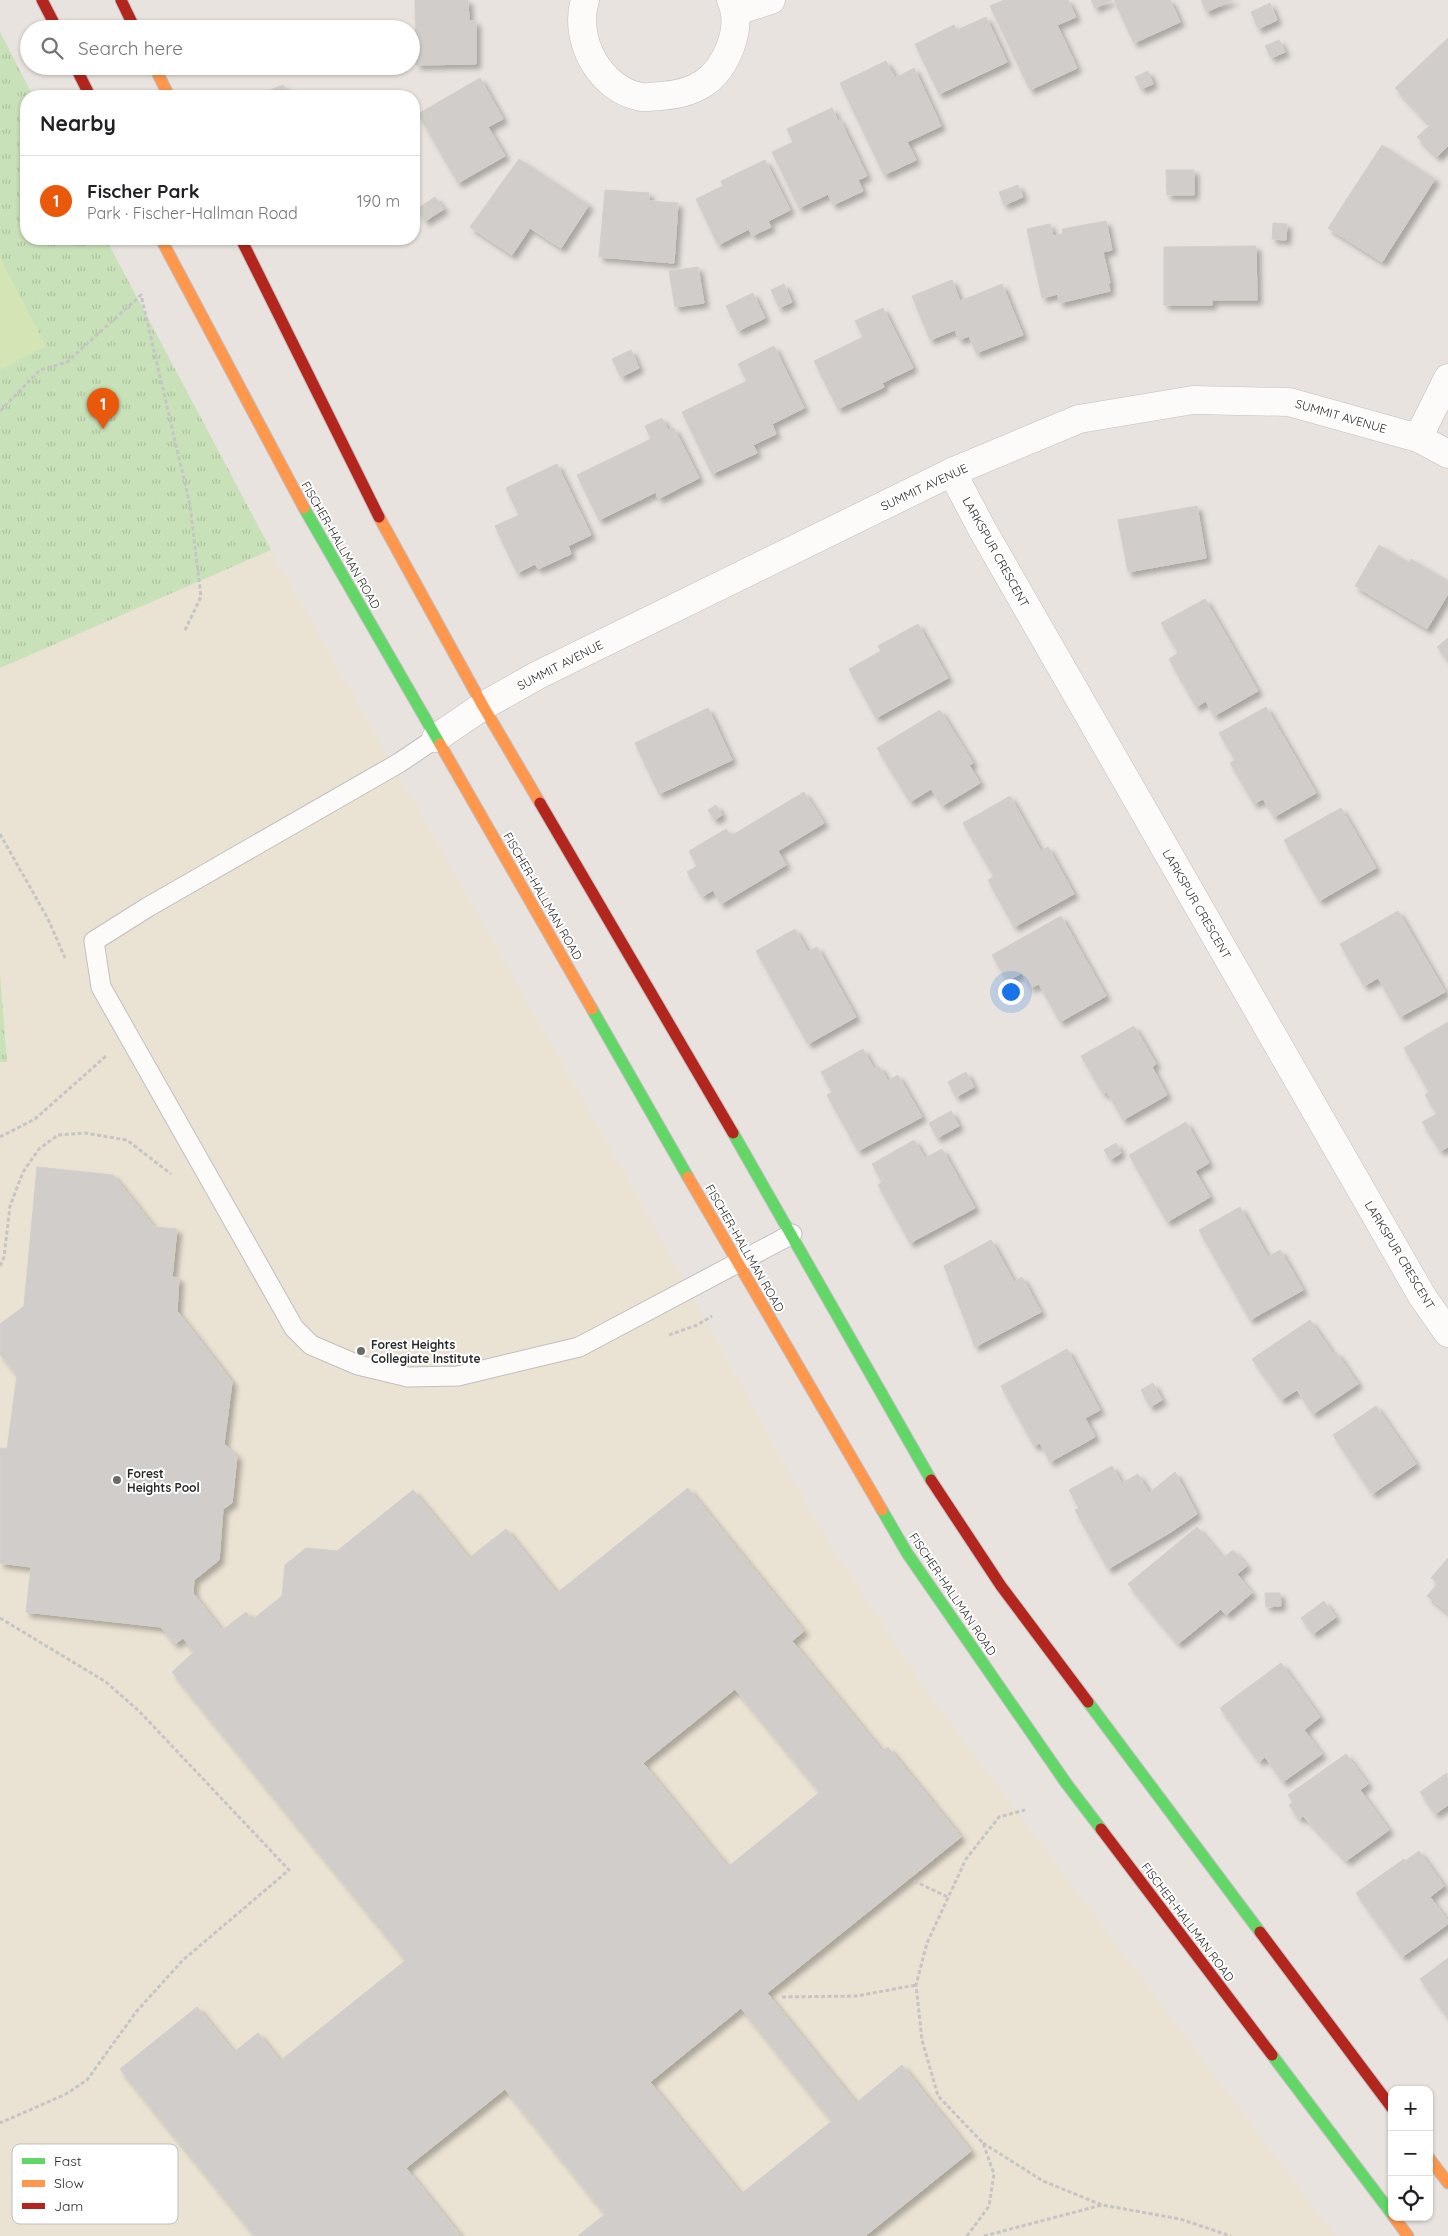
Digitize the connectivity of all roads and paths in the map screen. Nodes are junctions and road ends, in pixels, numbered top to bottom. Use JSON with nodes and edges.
{"nodes":[{"id":1,"x":42,"y":0,"type":"edge"},
{"id":2,"x":121,"y":0,"type":"edge"},
{"id":3,"x":585,"y":0,"type":"edge"},
{"id":4,"x":771,"y":0,"type":"edge"},
{"id":5,"x":734,"y":5,"type":"edge"},
{"id":6,"x":52,"y":20,"type":"edge"},
{"id":7,"x":131,"y":20,"type":"edge"},
{"id":8,"x":80,"y":75,"type":"edge"},
{"id":9,"x":158,"y":75,"type":"edge"},
{"id":10,"x":87,"y":90,"type":"edge"},
{"id":11,"x":166,"y":90,"type":"edge"},
{"id":12,"x":164,"y":245,"type":"edge"},
{"id":13,"x":243,"y":245,"type":"edge"},
{"id":14,"x":1448,"y":378,"type":"edge"},
{"id":15,"x":0,"y":410,"type":"edge"},
{"id":16,"x":1418,"y":438,"type":"junction"},
{"id":17,"x":1448,"y":454,"type":"edge"},
{"id":18,"x":952,"y":472,"type":"junction"},
{"id":19,"x":185,"y":630,"type":"dead end"},
{"id":20,"x":483,"y":706,"type":"junction"},
{"id":21,"x":436,"y":738,"type":"junction"},
{"id":22,"x":0,"y":834,"type":"edge"},
{"id":23,"x":66,"y":959,"type":"dead end"},
{"id":24,"x":107,"y":1056,"type":"dead end"},
{"id":25,"x":0,"y":1137,"type":"edge"},
{"id":26,"x":177,"y":1178,"type":"dead end"},
{"id":27,"x":792,"y":1234,"type":"junction"},
{"id":28,"x":737,"y":1262,"type":"junction"},
{"id":29,"x":0,"y":1266,"type":"edge"},
{"id":30,"x":712,"y":1316,"type":"dead end"},
{"id":31,"x":1448,"y":1333,"type":"edge"},
{"id":32,"x":661,"y":1338,"type":"dead end"},
{"id":33,"x":0,"y":1618,"type":"edge"},
{"id":34,"x":1025,"y":1810,"type":"dead end"},
{"id":35,"x":914,"y":1881,"type":"dead end"},
{"id":36,"x":948,"y":1896,"type":"junction"},
{"id":37,"x":916,"y":1985,"type":"junction"},
{"id":38,"x":782,"y":1997,"type":"dead end"},
{"id":39,"x":1388,"y":2103,"type":"edge"},
{"id":40,"x":0,"y":2122,"type":"edge"},
{"id":41,"x":983,"y":2143,"type":"junction"},
{"id":42,"x":1433,"y":2163,"type":"edge"},
{"id":43,"x":1448,"y":2183,"type":"edge"},
{"id":44,"x":1102,"y":2205,"type":"junction"},
{"id":45,"x":1388,"y":2209,"type":"edge"},
{"id":46,"x":1397,"y":2221,"type":"edge"},
{"id":47,"x":967,"y":2236,"type":"edge"},
{"id":48,"x":984,"y":2236,"type":"edge"},
{"id":49,"x":1231,"y":2236,"type":"edge"},
{"id":50,"x":1408,"y":2236,"type":"edge"}],
"edges":[{"from":1,"to":6,"type":"main road"},
{"from":2,"to":7,"type":"main road"},
{"from":3,"to":5,"type":"street"},
{"from":4,"to":5,"type":"street"},
{"from":8,"to":10,"type":"main road"},
{"from":9,"to":11,"type":"main road"},
{"from":12,"to":21,"type":"main road","name":"FISCHER-HALLMAN ROAD"},
{"from":13,"to":20,"type":"main road"},
{"from":14,"to":16,"type":"street"},
{"from":15,"to":19,"type":"path"},
{"from":16,"to":17,"type":"street","name":"SUMMIT AVENUE"},
{"from":16,"to":18,"type":"street","name":"SUMMIT AVENUE"},
{"from":18,"to":20,"type":"street","name":"SUMMIT AVENUE"},
{"from":18,"to":31,"type":"street","name":"LARKSPUR CRESCENT"},
{"from":20,"to":21,"type":"street","name":"SUMMIT AVENUE"},
{"from":20,"to":27,"type":"main road"},
{"from":21,"to":28,"type":"main road","name":"FISCHER-HALLMAN ROAD"},
{"from":21,"to":28,"type":"lane"},
{"from":22,"to":23,"type":"path"},
{"from":24,"to":25,"type":"path"},
{"from":26,"to":29,"type":"path"},
{"from":27,"to":28,"type":"lane"},
{"from":27,"to":39,"type":"main road"},
{"from":28,"to":45,"type":"main road","name":"FISCHER-HALLMAN ROAD"},
{"from":30,"to":32,"type":"path"},
{"from":33,"to":40,"type":"path"},
{"from":34,"to":36,"type":"path"},
{"from":35,"to":36,"type":"path"},
{"from":36,"to":37,"type":"path"},
{"from":37,"to":38,"type":"path"},
{"from":37,"to":41,"type":"path"},
{"from":41,"to":44,"type":"path"},
{"from":41,"to":47,"type":"path"},
{"from":42,"to":43,"type":"main road"},
{"from":44,"to":48,"type":"path"},
{"from":44,"to":49,"type":"path"},
{"from":46,"to":50,"type":"main road"}]}
